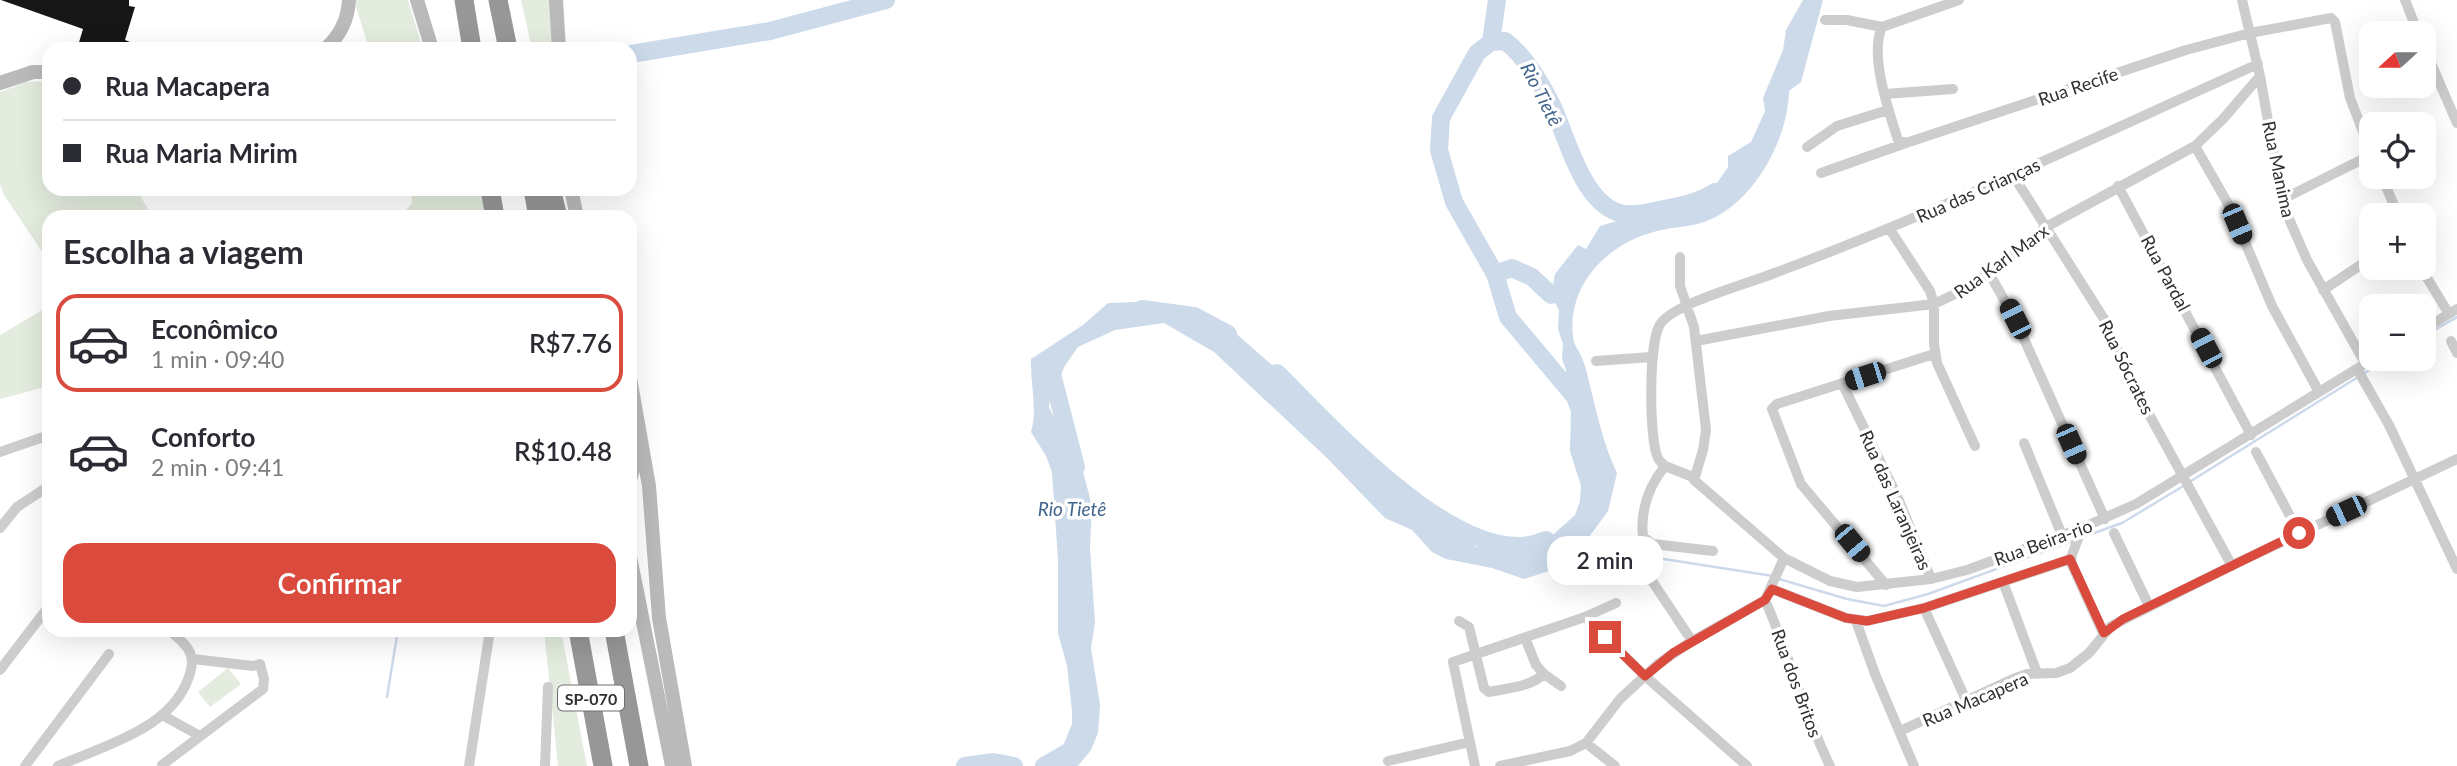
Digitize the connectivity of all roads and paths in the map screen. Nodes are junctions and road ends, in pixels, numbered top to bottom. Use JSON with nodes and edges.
{"nodes":[{"id":1,"x":349,"y":0,"type":"edge"},
{"id":2,"x":417,"y":0,"type":"edge"},
{"id":3,"x":464,"y":0,"type":"edge"},
{"id":4,"x":498,"y":0,"type":"edge"},
{"id":5,"x":556,"y":0,"type":"edge"},
{"id":6,"x":1959,"y":0,"type":"edge"},
{"id":7,"x":2242,"y":0,"type":"edge"},
{"id":8,"x":2405,"y":0,"type":"edge"},
{"id":9,"x":1825,"y":20,"type":"dead end"},
{"id":10,"x":2413,"y":21,"type":"edge"},
{"id":11,"x":1882,"y":27,"type":"junction"},
{"id":12,"x":2250,"y":33,"type":"junction"},
{"id":13,"x":333,"y":42,"type":"edge"},
{"id":14,"x":430,"y":42,"type":"edge"},
{"id":15,"x":471,"y":42,"type":"edge"},
{"id":16,"x":507,"y":42,"type":"edge"},
{"id":17,"x":559,"y":42,"type":"edge"},
{"id":18,"x":2258,"y":64,"type":"junction"},
{"id":19,"x":42,"y":72,"type":"edge"},
{"id":20,"x":2436,"y":75,"type":"edge"},
{"id":21,"x":2260,"y":76,"type":"junction"},
{"id":22,"x":0,"y":83,"type":"edge"},
{"id":23,"x":1952,"y":89,"type":"dead end"},
{"id":24,"x":1885,"y":94,"type":"junction"},
{"id":25,"x":1888,"y":110,"type":"junction"},
{"id":26,"x":2359,"y":122,"type":"edge"},
{"id":27,"x":2457,"y":123,"type":"edge"},
{"id":28,"x":1903,"y":142,"type":"junction"},
{"id":29,"x":2195,"y":146,"type":"junction"},
{"id":30,"x":1807,"y":147,"type":"dead end"},
{"id":31,"x":2359,"y":160,"type":"edge"},
{"id":32,"x":1821,"y":173,"type":"dead end"},
{"id":33,"x":2012,"y":175,"type":"junction"},
{"id":34,"x":2118,"y":186,"type":"junction"},
{"id":35,"x":2283,"y":199,"type":"junction"},
{"id":36,"x":2046,"y":227,"type":"junction"},
{"id":37,"x":1889,"y":229,"type":"junction"},
{"id":38,"x":1680,"y":257,"type":"dead end"},
{"id":39,"x":2359,"y":266,"type":"edge"},
{"id":40,"x":1989,"y":273,"type":"junction"},
{"id":41,"x":2430,"y":280,"type":"edge"},
{"id":42,"x":2323,"y":290,"type":"junction"},
{"id":43,"x":1934,"y":304,"type":"junction"},
{"id":44,"x":1691,"y":305,"type":"junction"},
{"id":45,"x":2453,"y":312,"type":"edge"},
{"id":46,"x":2436,"y":322,"type":"edge"},
{"id":47,"x":1696,"y":341,"type":"junction"},
{"id":48,"x":2451,"y":341,"type":"dead end"},
{"id":49,"x":2457,"y":353,"type":"edge"},
{"id":50,"x":1934,"y":354,"type":"junction"},
{"id":51,"x":1651,"y":357,"type":"junction"},
{"id":52,"x":2359,"y":359,"type":"edge"},
{"id":53,"x":1597,"y":361,"type":"dead end"},
{"id":54,"x":2360,"y":371,"type":"edge"},
{"id":55,"x":2365,"y":371,"type":"edge"},
{"id":56,"x":1842,"y":383,"type":"junction"},
{"id":57,"x":2319,"y":392,"type":"junction"},
{"id":58,"x":637,"y":416,"type":"edge"},
{"id":59,"x":2250,"y":435,"type":"junction"},
{"id":60,"x":42,"y":437,"type":"edge"},
{"id":61,"x":641,"y":438,"type":"junction"},
{"id":62,"x":2024,"y":443,"type":"dead end"},
{"id":63,"x":1975,"y":446,"type":"dead end"},
{"id":64,"x":0,"y":452,"type":"edge"},
{"id":65,"x":2256,"y":452,"type":"dead end"},
{"id":66,"x":637,"y":453,"type":"edge"},
{"id":67,"x":2457,"y":459,"type":"edge"},
{"id":68,"x":1665,"y":466,"type":"junction"},
{"id":69,"x":1693,"y":477,"type":"junction"},
{"id":70,"x":2183,"y":477,"type":"junction"},
{"id":71,"x":2415,"y":478,"type":"junction"},
{"id":72,"x":42,"y":491,"type":"edge"},
{"id":73,"x":2105,"y":519,"type":"junction"},
{"id":74,"x":0,"y":528,"type":"edge"},
{"id":75,"x":2082,"y":531,"type":"junction"},
{"id":76,"x":2114,"y":533,"type":"dead end"},
{"id":77,"x":2299,"y":533,"type":"junction"},
{"id":78,"x":2062,"y":534,"type":"junction"},
{"id":79,"x":1713,"y":551,"type":"dead end"},
{"id":80,"x":2070,"y":559,"type":"junction"},
{"id":81,"x":1783,"y":561,"type":"junction"},
{"id":82,"x":2232,"y":566,"type":"junction"},
{"id":83,"x":2457,"y":569,"type":"edge"},
{"id":84,"x":1650,"y":578,"type":"dead end"},
{"id":85,"x":1930,"y":579,"type":"junction"},
{"id":86,"x":2003,"y":582,"type":"junction"},
{"id":87,"x":1886,"y":585,"type":"junction"},
{"id":88,"x":1773,"y":587,"type":"junction"},
{"id":89,"x":637,"y":592,"type":"edge"},
{"id":90,"x":1765,"y":600,"type":"junction"},
{"id":91,"x":1616,"y":603,"type":"dead end"},
{"id":92,"x":2149,"y":606,"type":"junction"},
{"id":93,"x":1924,"y":608,"type":"junction"},
{"id":94,"x":42,"y":615,"type":"edge"},
{"id":95,"x":1585,"y":617,"type":"junction"},
{"id":96,"x":1459,"y":621,"type":"dead end"},
{"id":97,"x":1856,"y":621,"type":"junction"},
{"id":98,"x":2104,"y":633,"type":"junction"},
{"id":99,"x":177,"y":637,"type":"edge"},
{"id":100,"x":489,"y":637,"type":"edge"},
{"id":101,"x":579,"y":637,"type":"edge"},
{"id":102,"x":615,"y":637,"type":"edge"},
{"id":103,"x":1525,"y":638,"type":"junction"},
{"id":104,"x":1692,"y":641,"type":"junction"},
{"id":105,"x":109,"y":653,"type":"dead end"},
{"id":106,"x":1475,"y":654,"type":"junction"},
{"id":107,"x":193,"y":659,"type":"junction"},
{"id":108,"x":0,"y":670,"type":"edge"},
{"id":109,"x":2037,"y":673,"type":"junction"},
{"id":110,"x":1544,"y":674,"type":"junction"},
{"id":111,"x":1645,"y":676,"type":"junction"},
{"id":112,"x":1561,"y":686,"type":"dead end"},
{"id":113,"x":548,"y":687,"type":"dead end"},
{"id":114,"x":1966,"y":700,"type":"junction"},
{"id":115,"x":164,"y":716,"type":"junction"},
{"id":116,"x":1900,"y":731,"type":"junction"},
{"id":117,"x":200,"y":736,"type":"junction"},
{"id":118,"x":1470,"y":742,"type":"junction"},
{"id":119,"x":1586,"y":743,"type":"junction"},
{"id":120,"x":1388,"y":761,"type":"dead end"},
{"id":121,"x":162,"y":765,"type":"edge"},
{"id":122,"x":25,"y":766,"type":"edge"},
{"id":123,"x":58,"y":766,"type":"edge"},
{"id":124,"x":469,"y":766,"type":"edge"},
{"id":125,"x":545,"y":766,"type":"edge"},
{"id":126,"x":603,"y":766,"type":"edge"},
{"id":127,"x":639,"y":766,"type":"edge"},
{"id":128,"x":672,"y":766,"type":"edge"},
{"id":129,"x":685,"y":766,"type":"edge"},
{"id":130,"x":1475,"y":766,"type":"edge"},
{"id":131,"x":1500,"y":766,"type":"edge"},
{"id":132,"x":1615,"y":766,"type":"edge"},
{"id":133,"x":1747,"y":766,"type":"edge"},
{"id":134,"x":1830,"y":766,"type":"edge"},
{"id":135,"x":1914,"y":766,"type":"edge"}],
"edges":[{"from":1,"to":13,"type":"street"},
{"from":2,"to":14,"type":"street"},
{"from":3,"to":15,"type":"highway"},
{"from":4,"to":16,"type":"highway"},
{"from":5,"to":17,"type":"street"},
{"from":6,"to":11,"type":"street"},
{"from":7,"to":12,"type":"street","name":"Rua Manima"},
{"from":8,"to":10,"type":"street"},
{"from":9,"to":11,"type":"street"},
{"from":11,"to":24,"type":"street"},
{"from":12,"to":18,"type":"street","name":"Rua Manima"},
{"from":12,"to":26,"type":"street","name":"Rua Recife"},
{"from":12,"to":28,"type":"street","name":"Rua Recife"},
{"from":18,"to":21,"type":"street","name":"Rua Manima"},
{"from":18,"to":33,"type":"street","name":"Rua das Crianças"},
{"from":19,"to":22,"type":"street"},
{"from":20,"to":27,"type":"street"},
{"from":21,"to":29,"type":"street","name":"Rua Karl Marx"},
{"from":21,"to":35,"type":"street","name":"Rua Manima"},
{"from":23,"to":24,"type":"street"},
{"from":24,"to":25,"type":"street"},
{"from":25,"to":28,"type":"street"},
{"from":25,"to":30,"type":"street"},
{"from":28,"to":32,"type":"street","name":"Rua Recife"},
{"from":29,"to":34,"type":"street","name":"Rua Karl Marx"},
{"from":29,"to":57,"type":"street"},
{"from":31,"to":35,"type":"street"},
{"from":33,"to":36,"type":"street","name":"Rua Sócrates"},
{"from":33,"to":37,"type":"street","name":"Rua das Crianças"},
{"from":34,"to":36,"type":"street","name":"Rua Karl Marx"},
{"from":34,"to":59,"type":"street","name":"Rua Pardal"},
{"from":35,"to":42,"type":"street","name":"Rua Manima"},
{"from":36,"to":40,"type":"street","name":"Rua Karl Marx"},
{"from":36,"to":70,"type":"street","name":"Rua Sócrates"},
{"from":37,"to":43,"type":"street"},
{"from":37,"to":44,"type":"street","name":"Rua das Crianças"},
{"from":38,"to":44,"type":"street"},
{"from":39,"to":42,"type":"street"},
{"from":40,"to":43,"type":"street","name":"Rua Karl Marx"},
{"from":40,"to":73,"type":"street"},
{"from":41,"to":45,"type":"street"},
{"from":42,"to":52,"type":"street","name":"Rua Manima"},
{"from":43,"to":47,"type":"street","name":"Rua Karl Marx"},
{"from":43,"to":50,"type":"street"},
{"from":44,"to":47,"type":"street"},
{"from":44,"to":51,"type":"street","name":"Rua das Crianças"},
{"from":45,"to":46,"type":"street"},
{"from":47,"to":69,"type":"street"},
{"from":48,"to":49,"type":"street"},
{"from":50,"to":56,"type":"street"},
{"from":50,"to":63,"type":"street"},
{"from":51,"to":53,"type":"street"},
{"from":51,"to":68,"type":"street","name":"Rua das Crianças"},
{"from":54,"to":57,"type":"street","name":"Rua Beira-rio"},
{"from":55,"to":71,"type":"street","name":"Rua Manima"},
{"from":56,"to":85,"type":"street","name":"Rua das Laranjeiras"},
{"from":56,"to":87,"type":"street"},
{"from":57,"to":59,"type":"street","name":"Rua Beira-rio"},
{"from":58,"to":61,"type":"street"},
{"from":59,"to":70,"type":"street","name":"Rua Beira-rio"},
{"from":60,"to":64,"type":"street"},
{"from":61,"to":66,"type":"street"},
{"from":61,"to":129,"type":"street"},
{"from":62,"to":78,"type":"street"},
{"from":65,"to":77,"type":"street"},
{"from":67,"to":71,"type":"street","name":"Rua Macapera"},
{"from":68,"to":69,"type":"street"},
{"from":68,"to":79,"type":"street"},
{"from":69,"to":81,"type":"street","name":"Rua Beira-rio"},
{"from":70,"to":73,"type":"street","name":"Rua Beira-rio"},
{"from":70,"to":82,"type":"street","name":"Rua Sócrates"},
{"from":71,"to":77,"type":"street","name":"Rua Macapera"},
{"from":71,"to":83,"type":"street","name":"Rua Manima"},
{"from":72,"to":74,"type":"street"},
{"from":73,"to":75,"type":"street","name":"Rua Beira-rio"},
{"from":75,"to":78,"type":"street","name":"Rua Beira-rio"},
{"from":75,"to":80,"type":"street"},
{"from":76,"to":92,"type":"street"},
{"from":77,"to":82,"type":"street","name":"Rua Macapera"},
{"from":78,"to":85,"type":"street","name":"Rua Beira-rio"},
{"from":80,"to":86,"type":"street"},
{"from":80,"to":98,"type":"street"},
{"from":81,"to":87,"type":"street","name":"Rua Beira-rio"},
{"from":81,"to":88,"type":"street"},
{"from":82,"to":92,"type":"street","name":"Rua Macapera"},
{"from":84,"to":104,"type":"street"},
{"from":85,"to":87,"type":"street","name":"Rua Beira-rio"},
{"from":86,"to":93,"type":"street"},
{"from":86,"to":109,"type":"street"},
{"from":88,"to":90,"type":"street"},
{"from":88,"to":97,"type":"street"},
{"from":89,"to":128,"type":"street"},
{"from":90,"to":104,"type":"street"},
{"from":90,"to":134,"type":"street","name":"Rua dos Britos"},
{"from":91,"to":95,"type":"street"},
{"from":92,"to":98,"type":"street","name":"Rua Macapera"},
{"from":93,"to":97,"type":"street"},
{"from":93,"to":114,"type":"street"},
{"from":94,"to":108,"type":"street"},
{"from":95,"to":103,"type":"street"},
{"from":95,"to":111,"type":"street"},
{"from":96,"to":106,"type":"street"},
{"from":97,"to":116,"type":"street"},
{"from":98,"to":109,"type":"street","name":"Rua Macapera"},
{"from":99,"to":107,"type":"street"},
{"from":100,"to":124,"type":"street"},
{"from":101,"to":126,"type":"highway","number":"SP-070"},
{"from":102,"to":127,"type":"highway","number":"SP-070"},
{"from":103,"to":106,"type":"street"},
{"from":103,"to":110,"type":"street"},
{"from":104,"to":111,"type":"street"},
{"from":105,"to":122,"type":"street"},
{"from":106,"to":110,"type":"street"},
{"from":106,"to":118,"type":"street"},
{"from":107,"to":115,"type":"street"},
{"from":107,"to":117,"type":"street"},
{"from":109,"to":114,"type":"street","name":"Rua Macapera"},
{"from":110,"to":112,"type":"street"},
{"from":111,"to":119,"type":"street"},
{"from":111,"to":133,"type":"street"},
{"from":113,"to":125,"type":"street"},
{"from":114,"to":116,"type":"street","name":"Rua Macapera"},
{"from":115,"to":117,"type":"street"},
{"from":115,"to":123,"type":"street"},
{"from":116,"to":135,"type":"street"},
{"from":117,"to":121,"type":"street"},
{"from":118,"to":120,"type":"street"},
{"from":118,"to":130,"type":"street"},
{"from":119,"to":131,"type":"street"},
{"from":119,"to":132,"type":"street"}]}
